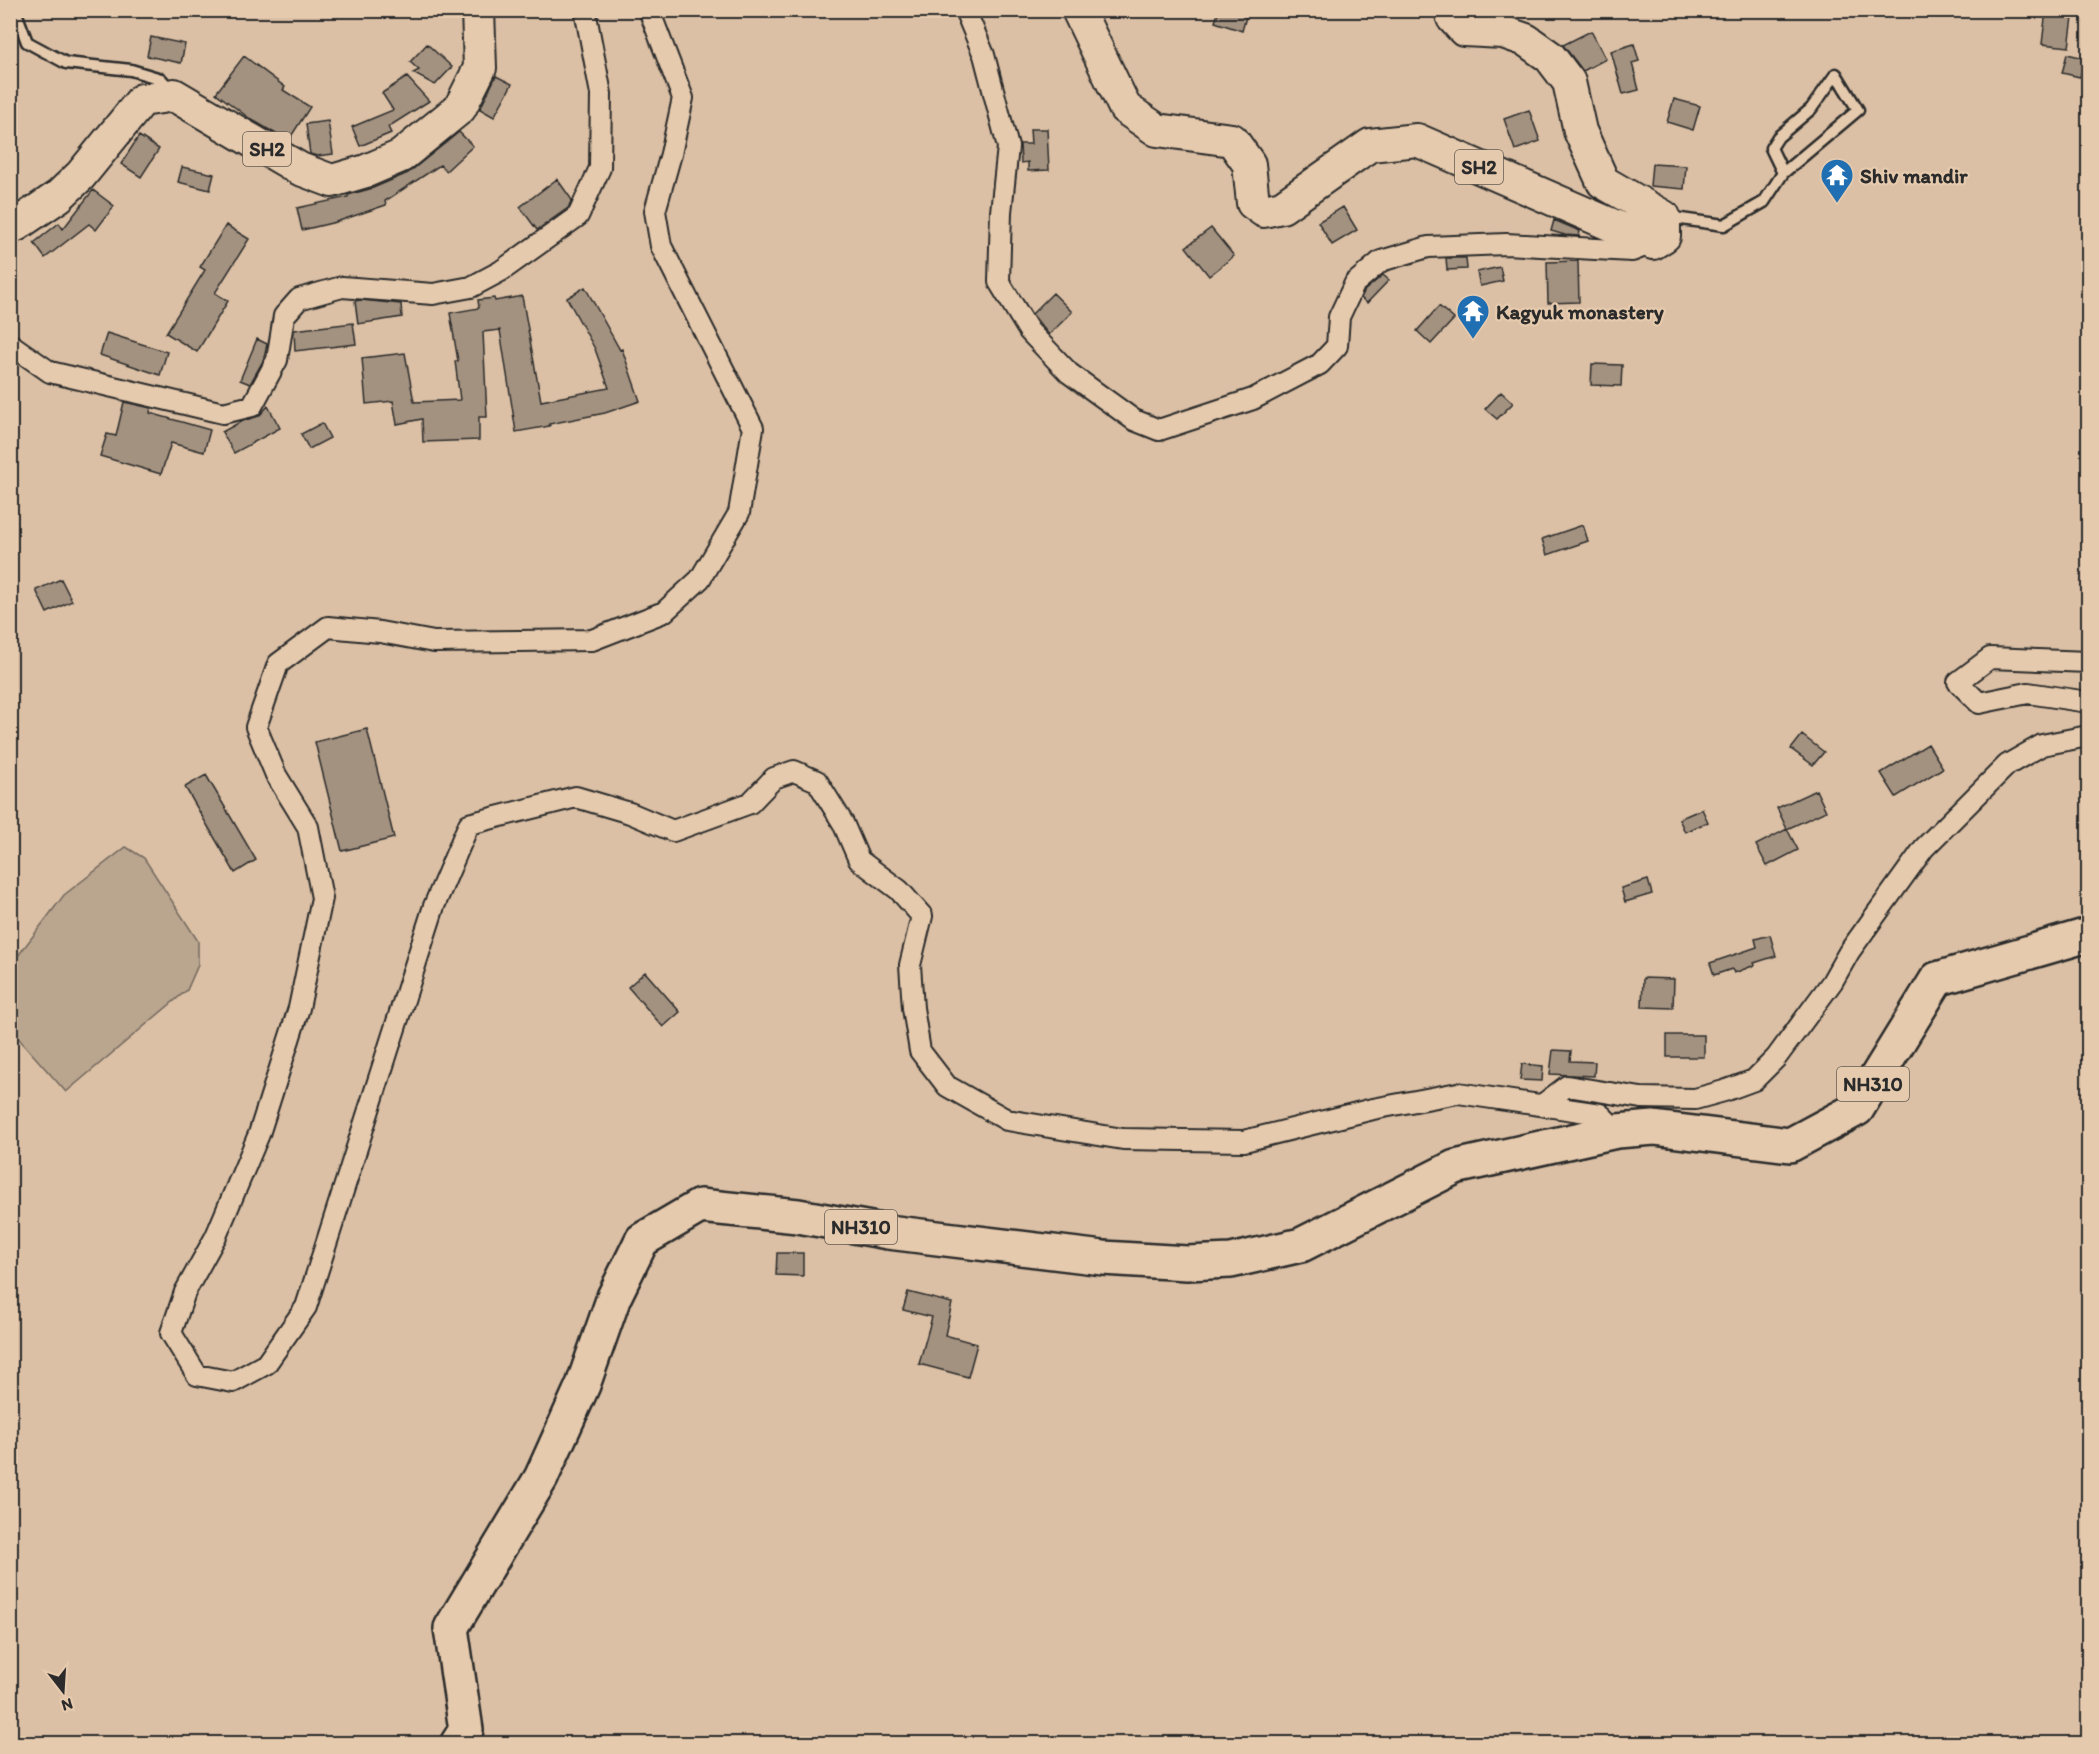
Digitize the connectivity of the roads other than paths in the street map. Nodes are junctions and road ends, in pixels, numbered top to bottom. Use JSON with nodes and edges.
{"nodes":[{"id":1,"x":15,"y":10,"type":"edge"},
{"id":2,"x":478,"y":10,"type":"edge"},
{"id":3,"x":585,"y":10,"type":"edge"},
{"id":4,"x":649,"y":10,"type":"edge"},
{"id":5,"x":965,"y":10,"type":"edge"},
{"id":6,"x":1078,"y":10,"type":"edge"},
{"id":7,"x":1451,"y":10,"type":"edge"},
{"id":8,"x":174,"y":95,"type":"junction"},
{"id":9,"x":1783,"y":173,"type":"junction"},
{"id":10,"x":10,"y":226,"type":"edge"},
{"id":11,"x":1659,"y":230,"type":"junction"},
{"id":12,"x":10,"y":344,"type":"edge"},
{"id":13,"x":2088,"y":662,"type":"edge"},
{"id":14,"x":2088,"y":702,"type":"edge"},
{"id":15,"x":2088,"y":736,"type":"edge"},
{"id":16,"x":2088,"y":935,"type":"edge"},
{"id":17,"x":1542,"y":1105,"type":"junction"},
{"id":18,"x":1617,"y":1131,"type":"junction"},
{"id":19,"x":457,"y":1743,"type":"edge"}],
"edges":[{"from":1,"to":8,"type":"lane"},
{"from":2,"to":8,"type":"main road","number":"SH2"},
{"from":3,"to":12,"type":"street"},
{"from":4,"to":17,"type":"street"},
{"from":5,"to":11,"type":"street"},
{"from":6,"to":11,"type":"main road","number":"SH2"},
{"from":7,"to":11,"type":"main road"},
{"from":8,"to":10,"type":"main road"},
{"from":9,"to":9,"type":"lane"},
{"from":9,"to":11,"type":"lane"},
{"from":13,"to":14,"type":"street"},
{"from":15,"to":17,"type":"street"},
{"from":16,"to":18,"type":"highway","number":"NH310"},
{"from":17,"to":18,"type":"street"},
{"from":18,"to":19,"type":"highway","number":"NH310"}]}
